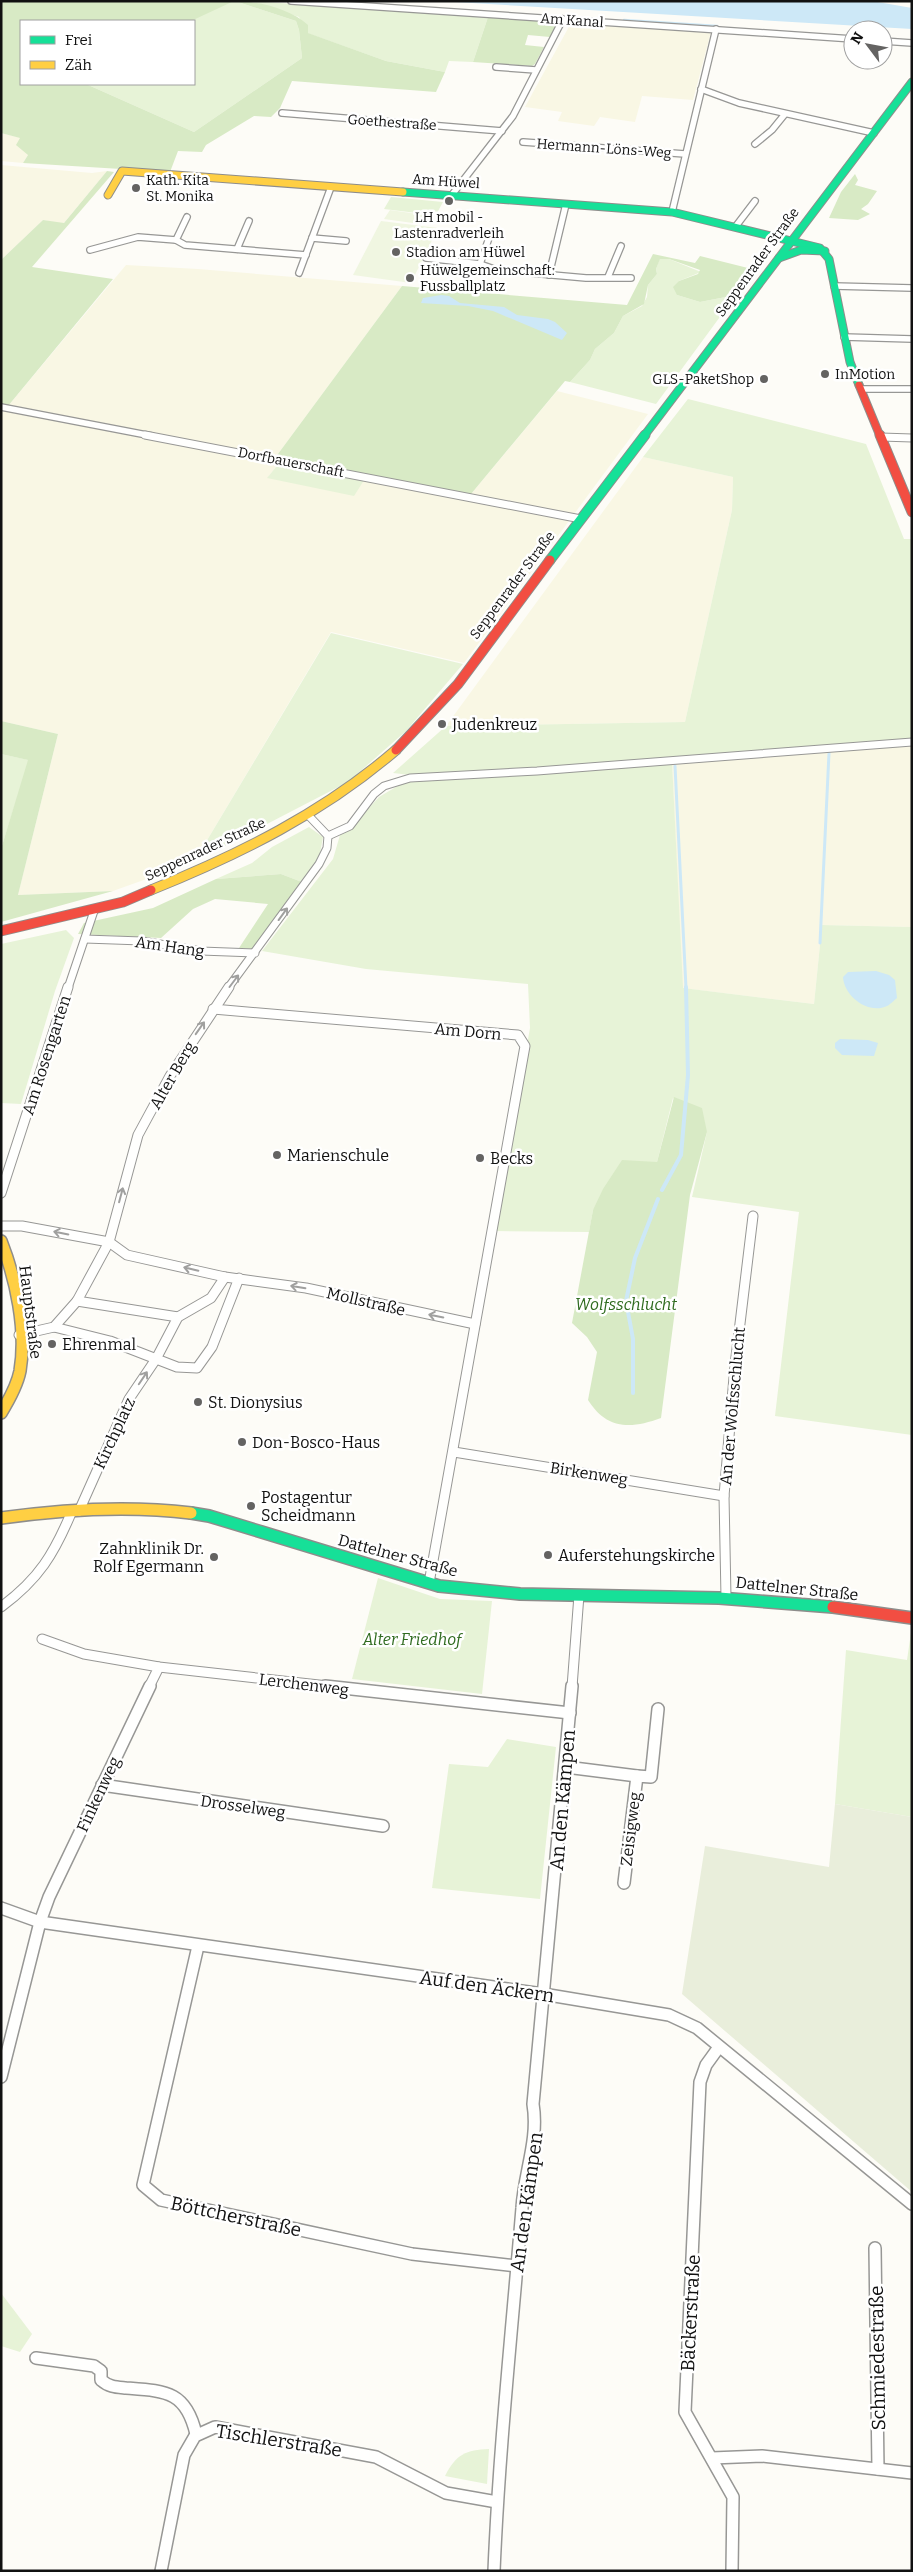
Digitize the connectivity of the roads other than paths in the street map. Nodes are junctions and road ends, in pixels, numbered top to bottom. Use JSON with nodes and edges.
{"nodes":[{"id":1,"x":291,"y":1,"type":"edge"},
{"id":2,"x":563,"y":19,"type":"junction"},
{"id":3,"x":716,"y":29,"type":"junction"},
{"id":4,"x":843,"y":37,"type":"edge"},
{"id":5,"x":893,"y":41,"type":"edge"},
{"id":6,"x":912,"y":43,"type":"edge"},
{"id":7,"x":496,"y":67,"type":"dead end"},
{"id":8,"x":536,"y":70,"type":"junction"},
{"id":9,"x":912,"y":82,"type":"edge"},
{"id":10,"x":701,"y":89,"type":"junction"},
{"id":11,"x":282,"y":113,"type":"dead end"},
{"id":12,"x":785,"y":114,"type":"junction"},
{"id":13,"x":502,"y":131,"type":"junction"},
{"id":14,"x":874,"y":133,"type":"junction"},
{"id":15,"x":523,"y":142,"type":"dead end"},
{"id":16,"x":755,"y":144,"type":"dead end"},
{"id":17,"x":685,"y":154,"type":"junction"},
{"id":18,"x":331,"y":187,"type":"junction"},
{"id":19,"x":108,"y":195,"type":"dead end"},
{"id":20,"x":452,"y":196,"type":"junction"},
{"id":21,"x":755,"y":201,"type":"dead end"},
{"id":22,"x":566,"y":204,"type":"junction"},
{"id":23,"x":672,"y":212,"type":"junction"},
{"id":24,"x":187,"y":217,"type":"dead end"},
{"id":25,"x":249,"y":221,"type":"dead end"},
{"id":26,"x":736,"y":226,"type":"junction"},
{"id":27,"x":492,"y":232,"type":"dead end"},
{"id":28,"x":312,"y":238,"type":"junction"},
{"id":29,"x":792,"y":239,"type":"junction"},
{"id":30,"x":176,"y":240,"type":"junction"},
{"id":31,"x":346,"y":241,"type":"dead end"},
{"id":32,"x":621,"y":246,"type":"dead end"},
{"id":33,"x":237,"y":249,"type":"junction"},
{"id":34,"x":90,"y":250,"type":"dead end"},
{"id":35,"x":824,"y":252,"type":"junction"},
{"id":36,"x":306,"y":255,"type":"junction"},
{"id":37,"x":426,"y":258,"type":"dead end"},
{"id":38,"x":777,"y":259,"type":"junction"},
{"id":39,"x":480,"y":264,"type":"junction"},
{"id":40,"x":298,"y":273,"type":"dead end"},
{"id":41,"x":549,"y":275,"type":"junction"},
{"id":42,"x":608,"y":277,"type":"junction"},
{"id":43,"x":631,"y":278,"type":"dead end"},
{"id":44,"x":834,"y":286,"type":"junction"},
{"id":45,"x":912,"y":288,"type":"edge"},
{"id":46,"x":844,"y":337,"type":"junction"},
{"id":47,"x":912,"y":339,"type":"edge"},
{"id":48,"x":862,"y":389,"type":"junction"},
{"id":49,"x":912,"y":389,"type":"edge"},
{"id":50,"x":1,"y":407,"type":"edge"},
{"id":51,"x":881,"y":437,"type":"junction"},
{"id":52,"x":912,"y":438,"type":"edge"},
{"id":53,"x":912,"y":512,"type":"edge"},
{"id":54,"x":581,"y":519,"type":"junction"},
{"id":55,"x":912,"y":742,"type":"edge"},
{"id":56,"x":308,"y":815,"type":"junction"},
{"id":57,"x":328,"y":836,"type":"junction"},
{"id":58,"x":93,"y":914,"type":"junction"},
{"id":59,"x":1,"y":931,"type":"edge"},
{"id":60,"x":85,"y":939,"type":"junction"},
{"id":61,"x":255,"y":954,"type":"junction"},
{"id":62,"x":213,"y":1009,"type":"junction"},
{"id":63,"x":1,"y":1193,"type":"edge"},
{"id":64,"x":753,"y":1216,"type":"dead end"},
{"id":65,"x":1,"y":1226,"type":"edge"},
{"id":66,"x":1,"y":1241,"type":"edge"},
{"id":67,"x":109,"y":1242,"type":"junction"},
{"id":68,"x":225,"y":1277,"type":"junction"},
{"id":69,"x":239,"y":1278,"type":"junction"},
{"id":70,"x":77,"y":1301,"type":"junction"},
{"id":71,"x":178,"y":1317,"type":"junction"},
{"id":72,"x":475,"y":1324,"type":"junction"},
{"id":73,"x":54,"y":1327,"type":"junction"},
{"id":74,"x":19,"y":1335,"type":"junction"},
{"id":75,"x":156,"y":1359,"type":"junction"},
{"id":76,"x":1,"y":1414,"type":"edge"},
{"id":77,"x":454,"y":1452,"type":"junction"},
{"id":78,"x":724,"y":1496,"type":"junction"},
{"id":79,"x":75,"y":1511,"type":"junction"},
{"id":80,"x":1,"y":1518,"type":"edge"},
{"id":81,"x":429,"y":1583,"type":"junction"},
{"id":82,"x":579,"y":1595,"type":"junction"},
{"id":83,"x":726,"y":1597,"type":"junction"},
{"id":84,"x":1,"y":1607,"type":"edge"},
{"id":85,"x":912,"y":1618,"type":"edge"},
{"id":86,"x":42,"y":1640,"type":"dead end"},
{"id":87,"x":159,"y":1667,"type":"junction"},
{"id":88,"x":658,"y":1709,"type":"dead end"},
{"id":89,"x":570,"y":1713,"type":"junction"},
{"id":90,"x":566,"y":1767,"type":"junction"},
{"id":91,"x":637,"y":1776,"type":"junction"},
{"id":92,"x":102,"y":1785,"type":"junction"},
{"id":93,"x":383,"y":1826,"type":"dead end"},
{"id":94,"x":624,"y":1883,"type":"dead end"},
{"id":95,"x":1,"y":1908,"type":"edge"},
{"id":96,"x":40,"y":1922,"type":"junction"},
{"id":97,"x":198,"y":1946,"type":"junction"},
{"id":98,"x":543,"y":1994,"type":"junction"},
{"id":99,"x":719,"y":2047,"type":"junction"},
{"id":100,"x":1,"y":2077,"type":"edge"},
{"id":101,"x":912,"y":2204,"type":"edge"},
{"id":102,"x":875,"y":2248,"type":"dead end"},
{"id":103,"x":517,"y":2266,"type":"junction"},
{"id":104,"x":36,"y":2358,"type":"dead end"},
{"id":105,"x":196,"y":2434,"type":"junction"},
{"id":106,"x":712,"y":2458,"type":"junction"},
{"id":107,"x":878,"y":2469,"type":"junction"},
{"id":108,"x":912,"y":2473,"type":"edge"},
{"id":109,"x":497,"y":2502,"type":"junction"},
{"id":110,"x":160,"y":2571,"type":"edge"},
{"id":111,"x":494,"y":2571,"type":"edge"},
{"id":112,"x":732,"y":2571,"type":"edge"}],
"edges":[{"from":1,"to":2,"type":"street","name":"Am Kanal"},
{"from":2,"to":3,"type":"street","name":"Am Kanal"},
{"from":2,"to":8,"type":"street"},
{"from":3,"to":4,"type":"street","name":"Am Kanal"},
{"from":3,"to":10,"type":"street"},
{"from":5,"to":6,"type":"street"},
{"from":7,"to":8,"type":"street"},
{"from":8,"to":13,"type":"street"},
{"from":9,"to":14,"type":"main road","name":"Seppenrader Straße"},
{"from":10,"to":12,"type":"street"},
{"from":10,"to":17,"type":"street"},
{"from":11,"to":13,"type":"street","name":"Goethestraße"},
{"from":12,"to":14,"type":"street"},
{"from":12,"to":16,"type":"street"},
{"from":13,"to":20,"type":"street"},
{"from":14,"to":29,"type":"main road","name":"Seppenrader Straße"},
{"from":15,"to":17,"type":"street","name":"Hermann-Löns-Weg"},
{"from":17,"to":23,"type":"street"},
{"from":18,"to":19,"type":"main road","name":"Am Hüwel"},
{"from":18,"to":20,"type":"main road","name":"Am Hüwel"},
{"from":18,"to":28,"type":"street"},
{"from":20,"to":22,"type":"main road","name":"Am Hüwel"},
{"from":21,"to":26,"type":"street"},
{"from":22,"to":23,"type":"main road","name":"Am Hüwel"},
{"from":22,"to":41,"type":"street"},
{"from":23,"to":26,"type":"main road","name":"Am Hüwel"},
{"from":24,"to":30,"type":"street"},
{"from":25,"to":33,"type":"street"},
{"from":26,"to":29,"type":"main road","name":"Am Hüwel"},
{"from":27,"to":39,"type":"street"},
{"from":28,"to":31,"type":"street"},
{"from":28,"to":36,"type":"street"},
{"from":29,"to":35,"type":"main road","name":"Am Hüwel"},
{"from":29,"to":38,"type":"main road","name":"Seppenrader Straße"},
{"from":30,"to":33,"type":"street"},
{"from":30,"to":34,"type":"street"},
{"from":32,"to":42,"type":"street"},
{"from":33,"to":36,"type":"street"},
{"from":35,"to":38,"type":"main road"},
{"from":35,"to":44,"type":"main road"},
{"from":36,"to":40,"type":"street"},
{"from":37,"to":39,"type":"street"},
{"from":38,"to":54,"type":"main road","name":"Seppenrader Straße"},
{"from":39,"to":41,"type":"street"},
{"from":41,"to":42,"type":"street"},
{"from":42,"to":43,"type":"street"},
{"from":44,"to":45,"type":"street"},
{"from":44,"to":46,"type":"main road"},
{"from":46,"to":47,"type":"street"},
{"from":46,"to":48,"type":"main road"},
{"from":48,"to":49,"type":"street"},
{"from":48,"to":51,"type":"main road"},
{"from":50,"to":54,"type":"street","name":"Dorfbauerschaft"},
{"from":51,"to":52,"type":"street"},
{"from":51,"to":53,"type":"main road"},
{"from":54,"to":56,"type":"main road","name":"Seppenrader Straße"},
{"from":55,"to":57,"type":"street"},
{"from":56,"to":57,"type":"street"},
{"from":56,"to":58,"type":"main road","name":"Seppenrader Straße"},
{"from":61,"to":57,"type":"street","name":"Alter Berg","one_way":true},
{"from":58,"to":59,"type":"main road","name":"Seppenrader Straße"},
{"from":58,"to":60,"type":"street","name":"Am Rosengarten"},
{"from":60,"to":61,"type":"street","name":"Am Hang"},
{"from":60,"to":63,"type":"street","name":"Am Rosengarten"},
{"from":62,"to":61,"type":"street","name":"Alter Berg","one_way":true},
{"from":67,"to":62,"type":"street","name":"Alter Berg","one_way":true},
{"from":62,"to":72,"type":"street","name":"Am Dorn"},
{"from":64,"to":78,"type":"street","name":"An der Wolfsschlucht"},
{"from":67,"to":65,"type":"street","name":"Mollstraße","one_way":true},
{"from":66,"to":74,"type":"main road","name":"Hauptstraße"},
{"from":68,"to":67,"type":"street","name":"Mollstraße","one_way":true},
{"from":67,"to":70,"type":"street","name":"Alter Berg"},
{"from":68,"to":69,"type":"street","name":"Mollstraße"},
{"from":68,"to":71,"type":"street"},
{"from":72,"to":69,"type":"street","name":"Mollstraße","one_way":true},
{"from":69,"to":75,"type":"street"},
{"from":70,"to":71,"type":"street"},
{"from":70,"to":73,"type":"street","name":"Alter Berg"},
{"from":71,"to":75,"type":"street","name":"Kirchplatz"},
{"from":72,"to":77,"type":"street"},
{"from":73,"to":74,"type":"street"},
{"from":73,"to":75,"type":"street"},
{"from":74,"to":76,"type":"main road","name":"Hauptstraße"},
{"from":79,"to":75,"type":"street","name":"Kirchplatz","one_way":true},
{"from":77,"to":78,"type":"street","name":"Birkenweg"},
{"from":77,"to":81,"type":"street"},
{"from":78,"to":83,"type":"street","name":"An der Wolfsschlucht"},
{"from":79,"to":80,"type":"main road","name":"Dattelner Straße"},
{"from":79,"to":81,"type":"main road","name":"Dattelner Straße"},
{"from":79,"to":84,"type":"street","name":"Kirchplatz"},
{"from":81,"to":82,"type":"main road","name":"Dattelner Straße"},
{"from":82,"to":83,"type":"main road","name":"Dattelner Straße"},
{"from":82,"to":89,"type":"street","name":"An den Kämpen"},
{"from":83,"to":85,"type":"main road","name":"Dattelner Straße"},
{"from":86,"to":87,"type":"street","name":"Lerchenweg"},
{"from":87,"to":89,"type":"street","name":"Lerchenweg"},
{"from":87,"to":92,"type":"street","name":"Finkenweg"},
{"from":88,"to":91,"type":"street","name":"Zeisigweg"},
{"from":89,"to":90,"type":"street","name":"An den Kämpen"},
{"from":90,"to":91,"type":"street","name":"Zeisigweg"},
{"from":90,"to":98,"type":"street","name":"An den Kämpen"},
{"from":91,"to":94,"type":"street","name":"Zeisigweg"},
{"from":92,"to":93,"type":"street","name":"Drosselweg"},
{"from":92,"to":96,"type":"street","name":"Finkenweg"},
{"from":95,"to":96,"type":"street","name":"Auf den Äckern"},
{"from":96,"to":97,"type":"street","name":"Auf den Äckern"},
{"from":96,"to":100,"type":"street","name":"Finkenweg"},
{"from":97,"to":98,"type":"street","name":"Auf den Äckern"},
{"from":97,"to":103,"type":"street","name":"Böttcherstraße"},
{"from":98,"to":99,"type":"street","name":"Auf den Äckern"},
{"from":98,"to":103,"type":"street","name":"An den Kämpen"},
{"from":99,"to":101,"type":"street","name":"Auf den Äckern"},
{"from":99,"to":106,"type":"street","name":"Bäckerstraße"},
{"from":102,"to":107,"type":"street","name":"Schmiedestraße"},
{"from":103,"to":109,"type":"street","name":"An den Kämpen"},
{"from":104,"to":105,"type":"street"},
{"from":105,"to":109,"type":"street","name":"Tischlerstraße"},
{"from":105,"to":110,"type":"street","name":"Tischlerstraße"},
{"from":106,"to":107,"type":"street"},
{"from":106,"to":112,"type":"street","name":"Bäckerstraße"},
{"from":107,"to":108,"type":"street"},
{"from":109,"to":111,"type":"street","name":"An den Kämpen"}]}
